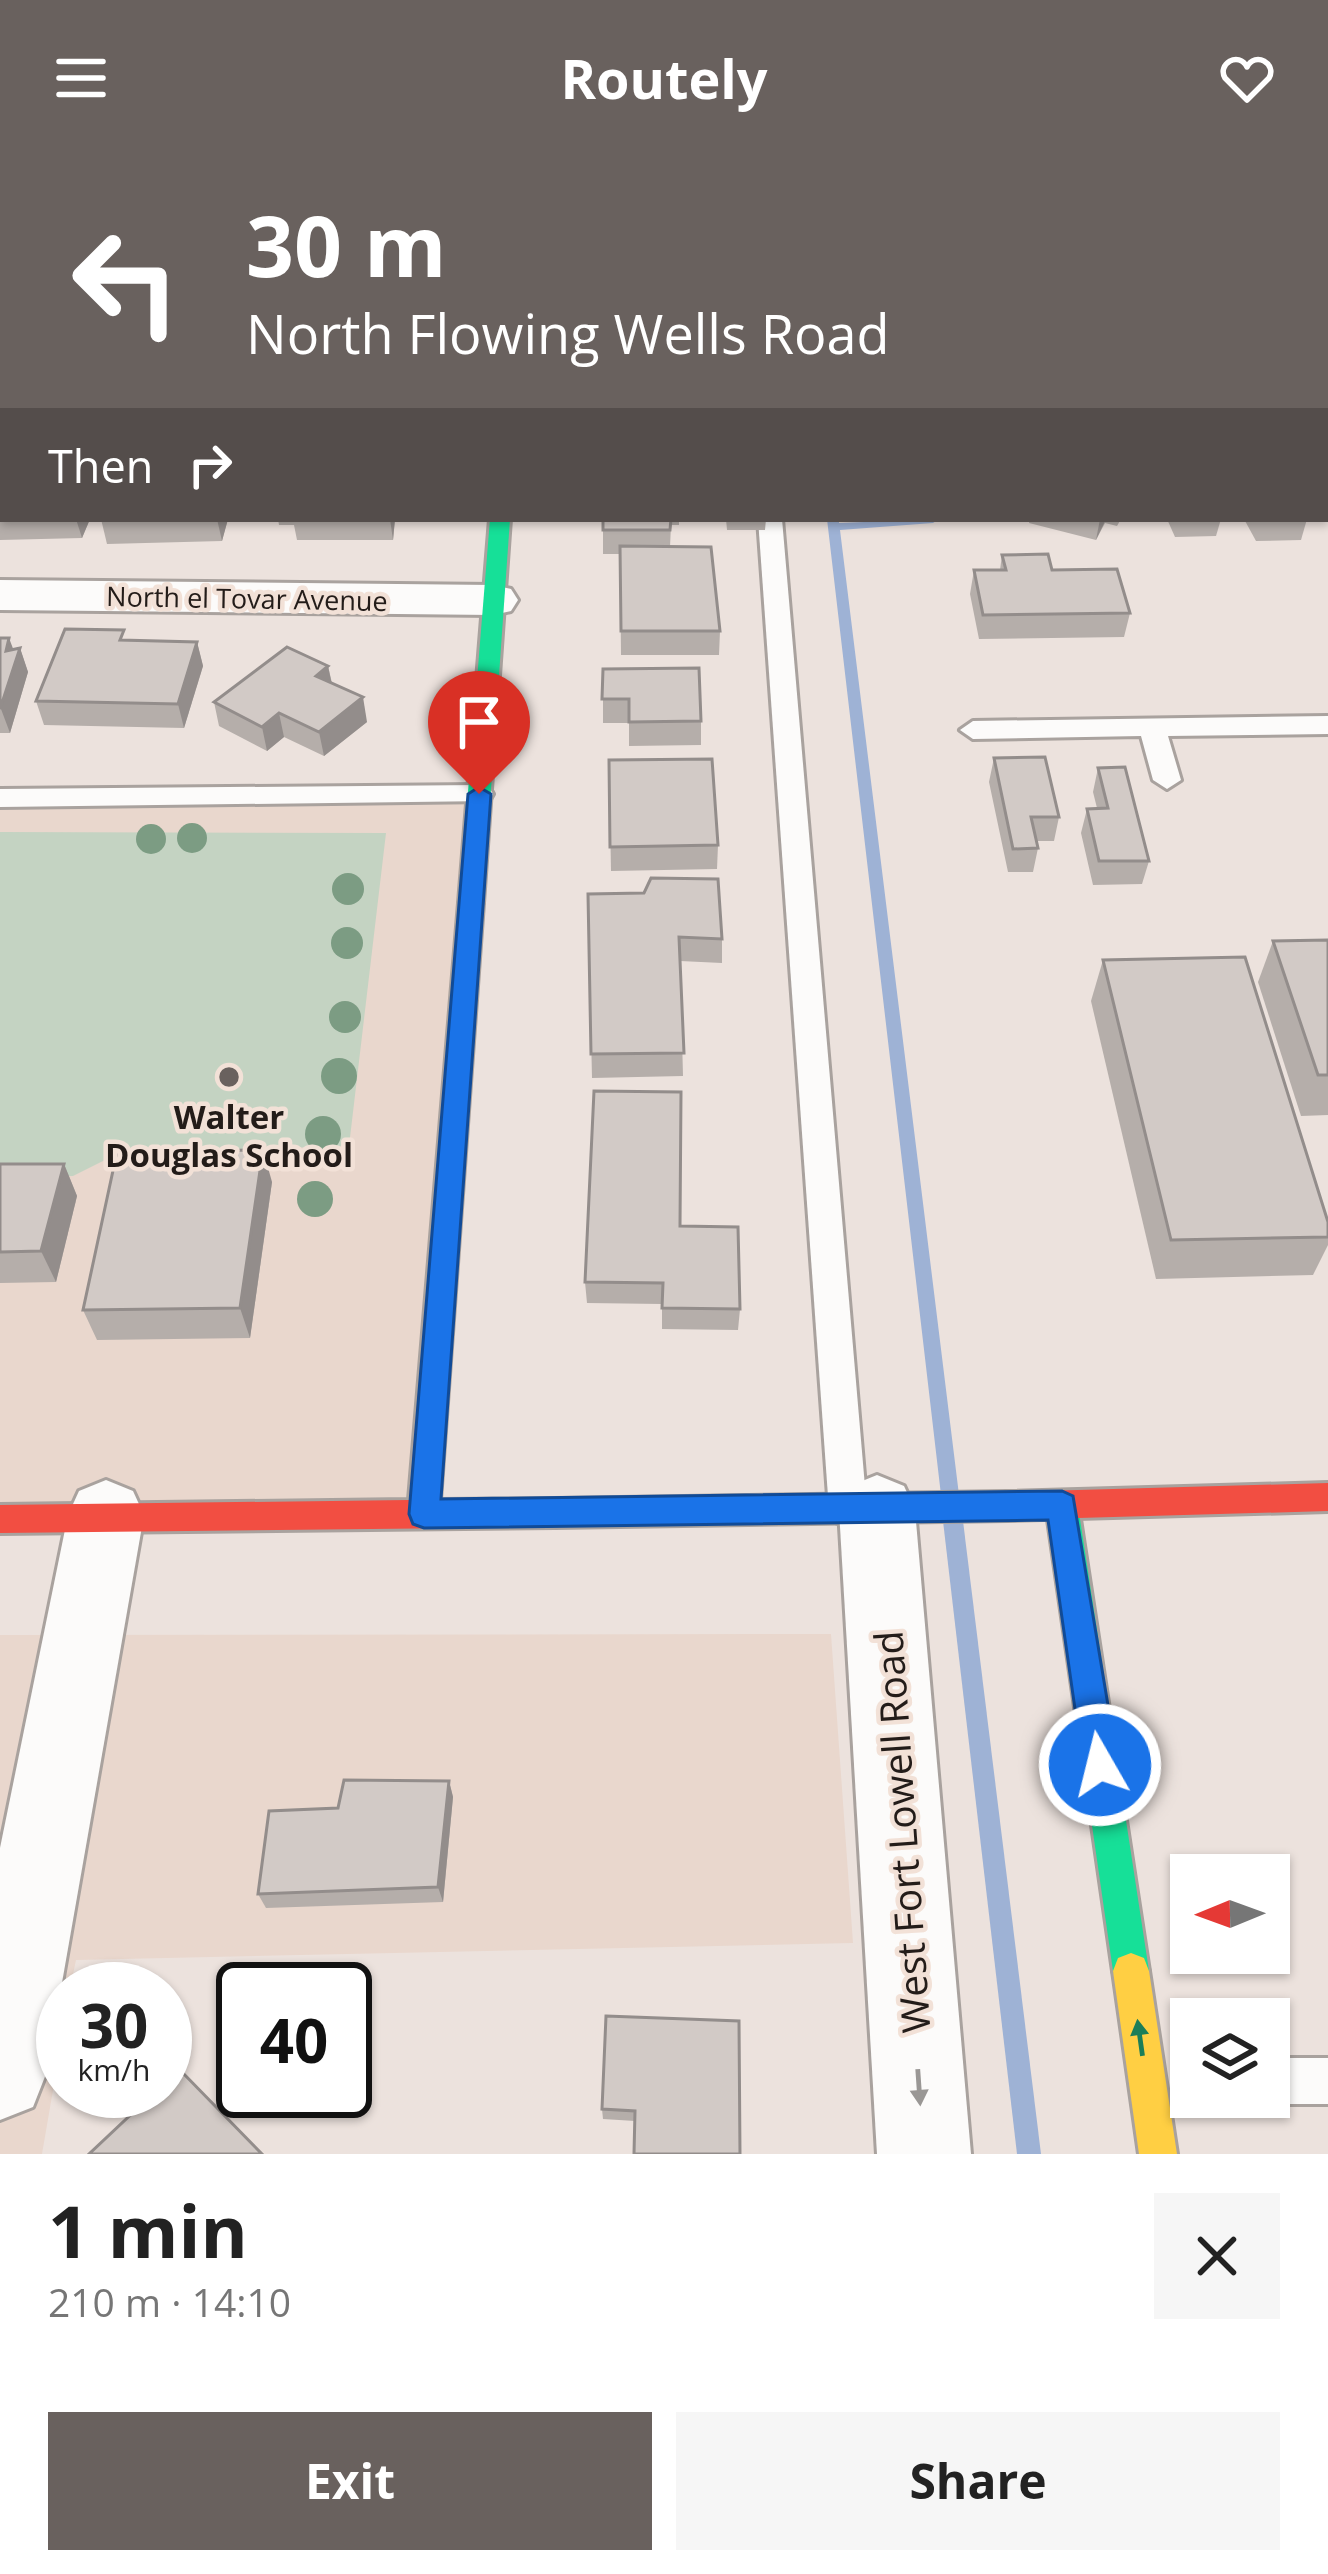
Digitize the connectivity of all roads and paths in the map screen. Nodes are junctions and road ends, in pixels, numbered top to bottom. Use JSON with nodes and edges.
{"nodes":[{"id":1,"x":500,"y":522,"type":"edge"},
{"id":2,"x":770,"y":522,"type":"edge"},
{"id":3,"x":0,"y":595,"type":"edge"},
{"id":4,"x":493,"y":600,"type":"junction"},
{"id":5,"x":1328,"y":725,"type":"edge"},
{"id":6,"x":1152,"y":728,"type":"junction"},
{"id":7,"x":973,"y":730,"type":"dead end"},
{"id":8,"x":1167,"y":780,"type":"dead end"},
{"id":9,"x":479,"y":794,"type":"junction"},
{"id":10,"x":0,"y":797,"type":"edge"},
{"id":11,"x":1328,"y":1497,"type":"edge"},
{"id":12,"x":1048,"y":1505,"type":"junction"},
{"id":13,"x":871,"y":1509,"type":"junction"},
{"id":14,"x":424,"y":1514,"type":"junction"},
{"id":15,"x":106,"y":1515,"type":"junction"},
{"id":16,"x":0,"y":1519,"type":"edge"},
{"id":17,"x":0,"y":2074,"type":"edge"},
{"id":18,"x":1328,"y":2080,"type":"edge"},
{"id":19,"x":1290,"y":2081,"type":"edge"},
{"id":20,"x":1169,"y":2083,"type":"edge"},
{"id":21,"x":924,"y":2154,"type":"edge"},
{"id":22,"x":1158,"y":2154,"type":"edge"}],
"edges":[{"from":1,"to":4,"type":"street"},
{"from":2,"to":13,"type":"lane"},
{"from":3,"to":4,"type":"street","name":"North el Tovar Avenue"},
{"from":4,"to":9,"type":"street"},
{"from":5,"to":6,"type":"lane"},
{"from":6,"to":7,"type":"lane"},
{"from":6,"to":8,"type":"lane"},
{"from":9,"to":10,"type":"lane"},
{"from":9,"to":14,"type":"street"},
{"from":11,"to":12,"type":"street"},
{"from":12,"to":13,"type":"street"},
{"from":20,"to":12,"type":"street","one_way":true},
{"from":13,"to":14,"type":"street"},
{"from":13,"to":21,"type":"street","name":"West Fort Lowell Road","one_way":true},
{"from":14,"to":15,"type":"street"},
{"from":15,"to":16,"type":"street"},
{"from":15,"to":17,"type":"street"},
{"from":18,"to":19,"type":"lane"},
{"from":20,"to":22,"type":"street"}]}
